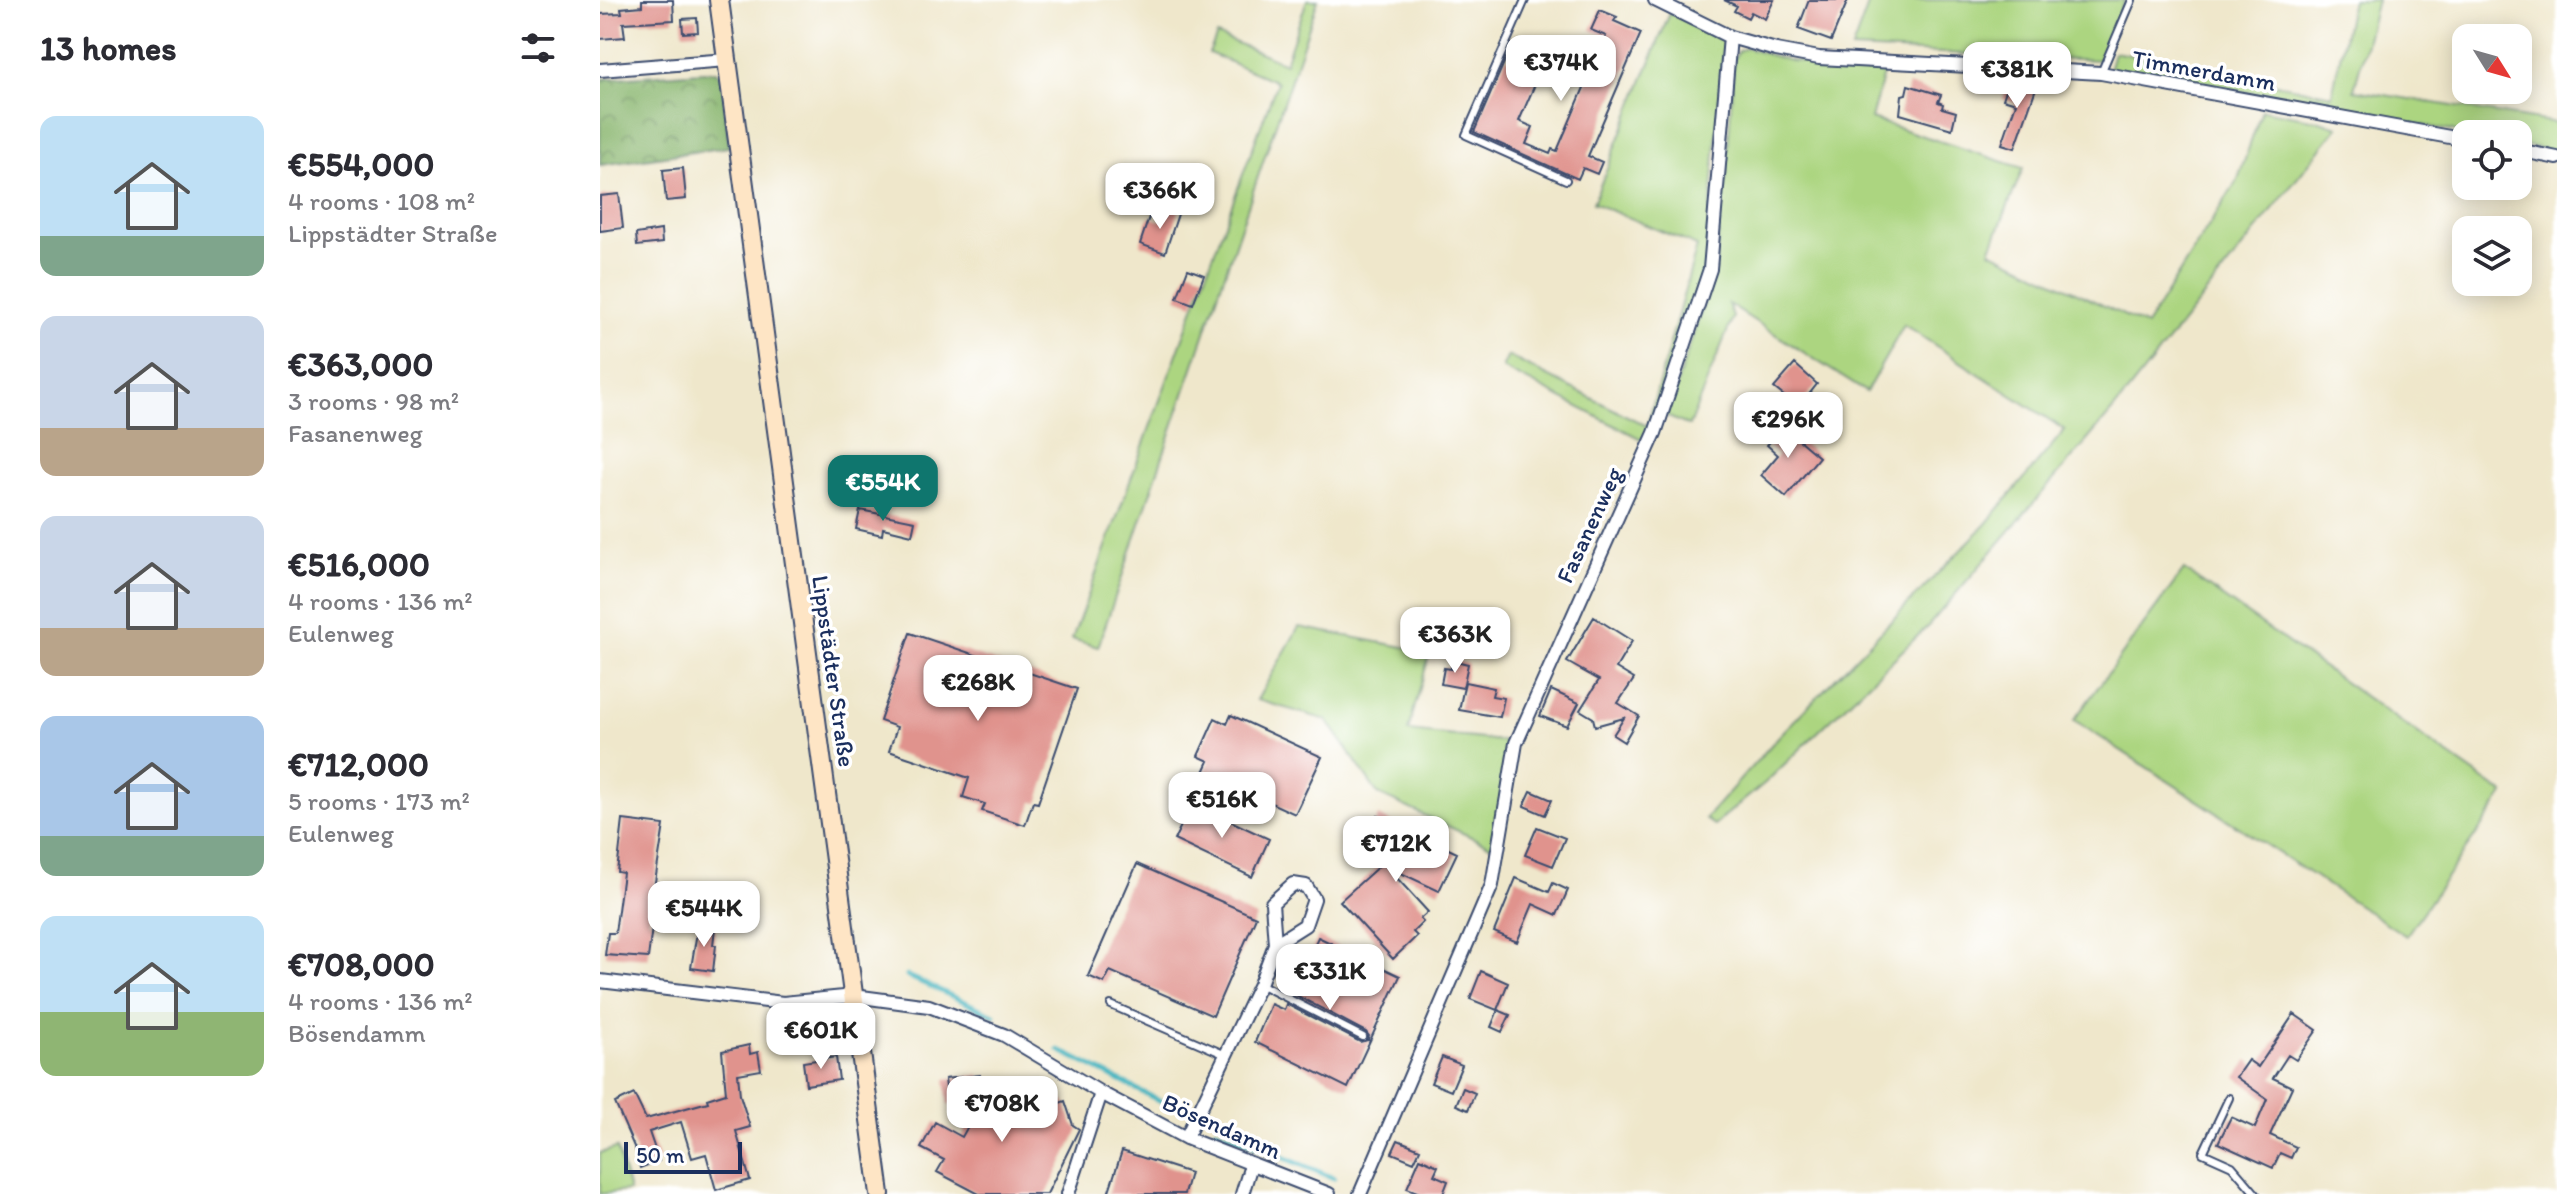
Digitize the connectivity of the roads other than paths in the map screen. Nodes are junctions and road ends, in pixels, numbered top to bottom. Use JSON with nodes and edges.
{"nodes":[{"id":1,"x":719,"y":0,"type":"edge"},
{"id":2,"x":1525,"y":0,"type":"edge"},
{"id":3,"x":1655,"y":0,"type":"edge"},
{"id":4,"x":2132,"y":0,"type":"edge"},
{"id":5,"x":1730,"y":37,"type":"junction"},
{"id":6,"x":727,"y":60,"type":"junction"},
{"id":7,"x":600,"y":70,"type":"edge"},
{"id":8,"x":2101,"y":73,"type":"junction"},
{"id":9,"x":2452,"y":137,"type":"edge"},
{"id":10,"x":2532,"y":153,"type":"edge"},
{"id":11,"x":2557,"y":158,"type":"edge"},
{"id":12,"x":1566,"y":180,"type":"dead end"},
{"id":13,"x":1275,"y":944,"type":"junction"},
{"id":14,"x":600,"y":981,"type":"edge"},
{"id":15,"x":1260,"y":984,"type":"junction"},
{"id":16,"x":854,"y":996,"type":"junction"},
{"id":17,"x":1111,"y":1005,"type":"dead end"},
{"id":18,"x":1363,"y":1037,"type":"dead end"},
{"id":19,"x":1226,"y":1055,"type":"junction"},
{"id":20,"x":1101,"y":1093,"type":"junction"},
{"id":21,"x":2229,"y":1098,"type":"dead end"},
{"id":22,"x":1186,"y":1138,"type":"junction"},
{"id":23,"x":1251,"y":1165,"type":"junction"},
{"id":24,"x":880,"y":1194,"type":"edge"},
{"id":25,"x":1068,"y":1194,"type":"edge"},
{"id":26,"x":1242,"y":1194,"type":"edge"},
{"id":27,"x":1329,"y":1194,"type":"edge"},
{"id":28,"x":1360,"y":1194,"type":"edge"},
{"id":29,"x":2256,"y":1194,"type":"edge"}],
"edges":[{"from":1,"to":6,"type":"main road","name":"Lippstädter Straße"},
{"from":2,"to":12,"type":"lane"},
{"from":3,"to":5,"type":"street","name":"Timmerdamm"},
{"from":4,"to":8,"type":"lane"},
{"from":5,"to":8,"type":"street","name":"Timmerdamm"},
{"from":5,"to":28,"type":"street","name":"Fasanenweg"},
{"from":6,"to":7,"type":"street"},
{"from":6,"to":16,"type":"main road","name":"Lippstädter Straße"},
{"from":8,"to":9,"type":"street","name":"Timmerdamm"},
{"from":10,"to":11,"type":"street"},
{"from":13,"to":13,"type":"street"},
{"from":13,"to":15,"type":"street"},
{"from":14,"to":16,"type":"street","name":"Bösendamm"},
{"from":15,"to":18,"type":"lane"},
{"from":15,"to":19,"type":"street"},
{"from":16,"to":20,"type":"street","name":"Bösendamm"},
{"from":16,"to":24,"type":"main road","name":"Lippstädter Straße"},
{"from":17,"to":19,"type":"lane"},
{"from":19,"to":22,"type":"street"},
{"from":20,"to":22,"type":"street","name":"Bösendamm"},
{"from":20,"to":25,"type":"street"},
{"from":21,"to":29,"type":"lane"},
{"from":22,"to":23,"type":"street","name":"Bösendamm"},
{"from":23,"to":26,"type":"street"},
{"from":23,"to":27,"type":"street","name":"Bösendamm"}]}
